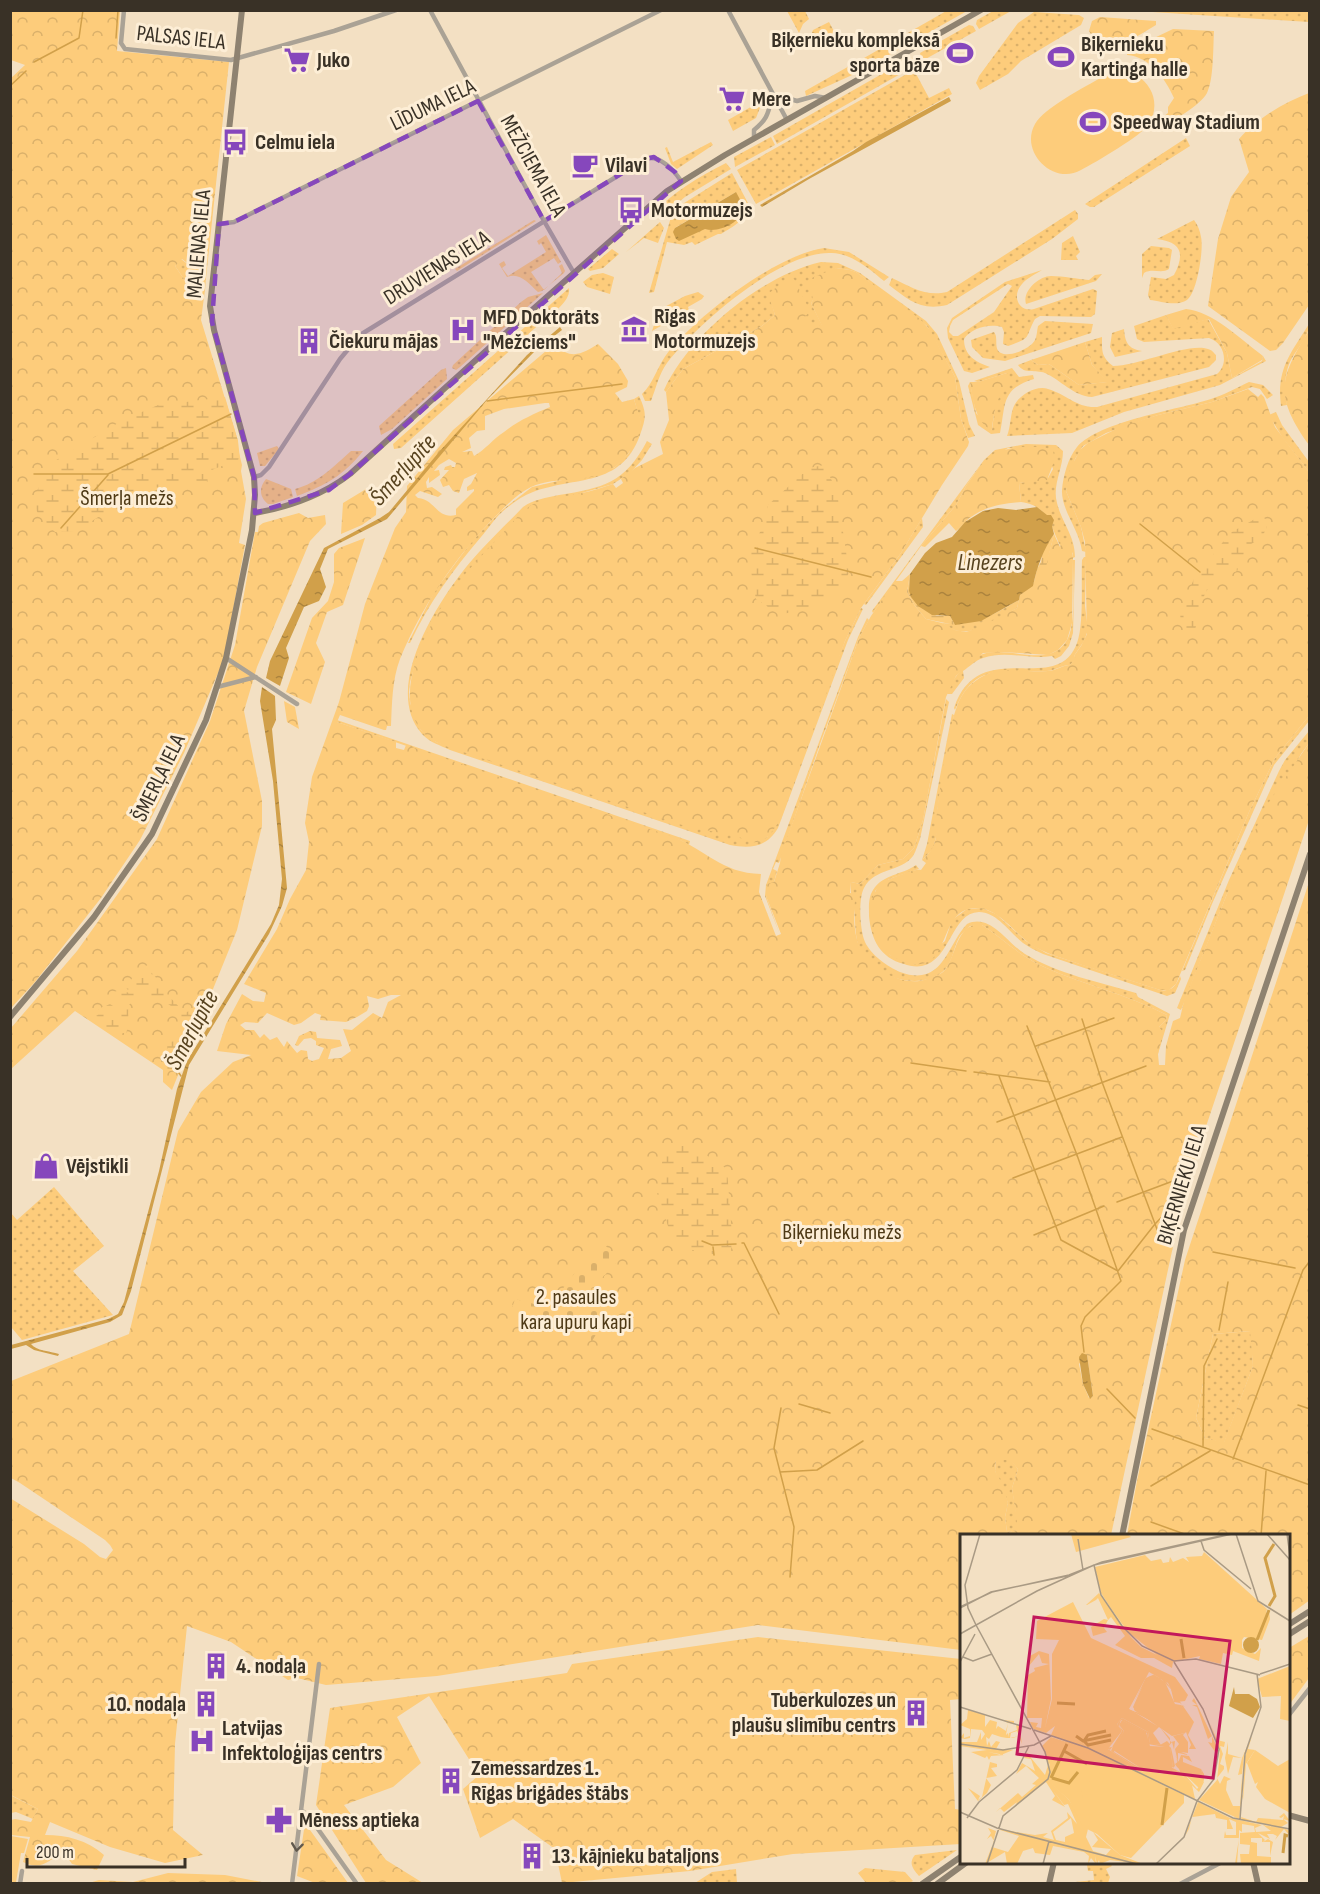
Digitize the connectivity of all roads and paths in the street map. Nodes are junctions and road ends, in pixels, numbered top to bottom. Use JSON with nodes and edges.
{"nodes":[{"id":1,"x":124,"y":10,"type":"edge"},
{"id":2,"x":242,"y":10,"type":"edge"},
{"id":3,"x":396,"y":10,"type":"edge"},
{"id":4,"x":429,"y":10,"type":"edge"},
{"id":5,"x":661,"y":10,"type":"edge"},
{"id":6,"x":728,"y":10,"type":"edge"},
{"id":7,"x":981,"y":10,"type":"edge"},
{"id":8,"x":237,"y":59,"type":"junction"},
{"id":9,"x":773,"y":94,"type":"junction"},
{"id":10,"x":826,"y":98,"type":"junction"},
{"id":11,"x":478,"y":101,"type":"junction"},
{"id":12,"x":787,"y":120,"type":"junction"},
{"id":13,"x":753,"y":139,"type":"junction"},
{"id":14,"x":681,"y":182,"type":"junction"},
{"id":15,"x":544,"y":221,"type":"junction"},
{"id":16,"x":219,"y":224,"type":"junction"},
{"id":17,"x":574,"y":273,"type":"junction"},
{"id":18,"x":254,"y":477,"type":"junction"},
{"id":19,"x":255,"y":513,"type":"junction"},
{"id":20,"x":226,"y":658,"type":"junction"},
{"id":21,"x":256,"y":677,"type":"junction"},
{"id":22,"x":217,"y":687,"type":"junction"},
{"id":23,"x":297,"y":704,"type":"dead end"},
{"id":24,"x":1310,"y":854,"type":"edge"},
{"id":25,"x":10,"y":1017,"type":"edge"},
{"id":26,"x":1122,"y":1534,"type":"edge"},
{"id":27,"x":1310,"y":1611,"type":"edge"},
{"id":28,"x":1310,"y":1621,"type":"edge"},
{"id":29,"x":1290,"y":1624,"type":"edge"},
{"id":30,"x":1290,"y":1634,"type":"edge"},
{"id":31,"x":319,"y":1664,"type":"dead end"},
{"id":32,"x":1310,"y":1688,"type":"edge"},
{"id":33,"x":1290,"y":1713,"type":"edge"},
{"id":34,"x":301,"y":1810,"type":"junction"},
{"id":35,"x":1290,"y":1816,"type":"edge"},
{"id":36,"x":1310,"y":1821,"type":"edge"},
{"id":37,"x":960,"y":1857,"type":"edge"},
{"id":38,"x":966,"y":1864,"type":"edge"},
{"id":39,"x":1054,"y":1864,"type":"edge"},
{"id":40,"x":1220,"y":1864,"type":"edge"},
{"id":41,"x":1253,"y":1864,"type":"edge"},
{"id":42,"x":22,"y":1871,"type":"dead end"},
{"id":43,"x":20,"y":1884,"type":"edge"},
{"id":44,"x":292,"y":1884,"type":"edge"},
{"id":45,"x":357,"y":1884,"type":"edge"},
{"id":46,"x":922,"y":1884,"type":"edge"},
{"id":47,"x":938,"y":1884,"type":"edge"},
{"id":48,"x":1049,"y":1884,"type":"edge"},
{"id":49,"x":1180,"y":1884,"type":"edge"},
{"id":50,"x":1258,"y":1884,"type":"edge"}],
"edges":[{"from":1,"to":8,"type":"street","name":"PALSAS IELA"},
{"from":2,"to":8,"type":"street","name":"MALIENAS IELA"},
{"from":3,"to":8,"type":"street"},
{"from":4,"to":11,"type":"street","name":"MEŽCIEMA IELA"},
{"from":5,"to":11,"type":"street","name":"LĪDUMA IELA"},
{"from":6,"to":9,"type":"street"},
{"from":7,"to":10,"type":"street"},
{"from":8,"to":16,"type":"street","name":"MALIENAS IELA"},
{"from":9,"to":10,"type":"street"},
{"from":9,"to":12,"type":"street"},
{"from":9,"to":13,"type":"street"},
{"from":10,"to":12,"type":"street"},
{"from":11,"to":15,"type":"street","name":"MEŽCIEMA IELA"},
{"from":11,"to":16,"type":"street","name":"LĪDUMA IELA"},
{"from":12,"to":13,"type":"street"},
{"from":13,"to":14,"type":"street"},
{"from":14,"to":15,"type":"street","name":"DRUVIENAS IELA"},
{"from":14,"to":17,"type":"street"},
{"from":15,"to":17,"type":"street","name":"MEŽCIEMA IELA"},
{"from":15,"to":18,"type":"street","name":"DRUVIENAS IELA"},
{"from":16,"to":18,"type":"street","name":"MALIENAS IELA"},
{"from":17,"to":19,"type":"street"},
{"from":18,"to":19,"type":"street","name":"MALIENAS IELA"},
{"from":19,"to":20,"type":"street","name":"ŠMERĻA IELA"},
{"from":20,"to":21,"type":"street"},
{"from":20,"to":22,"type":"street","name":"ŠMERĻA IELA"},
{"from":21,"to":22,"type":"street"},
{"from":21,"to":23,"type":"street"},
{"from":22,"to":25,"type":"street","name":"ŠMERĻA IELA"},
{"from":24,"to":26,"type":"street","name":"BIĶERNIEKU IELA"},
{"from":27,"to":29,"type":"street"},
{"from":28,"to":30,"type":"street"},
{"from":31,"to":34,"type":"street"},
{"from":32,"to":33,"type":"street"},
{"from":34,"to":44,"type":"street","one_way":true},
{"from":34,"to":45,"type":"street"},
{"from":35,"to":36,"type":"street"},
{"from":37,"to":46,"type":"street"},
{"from":38,"to":47,"type":"street"},
{"from":39,"to":48,"type":"street"},
{"from":40,"to":49,"type":"street"},
{"from":41,"to":50,"type":"street"},
{"from":42,"to":43,"type":"street"}]}
